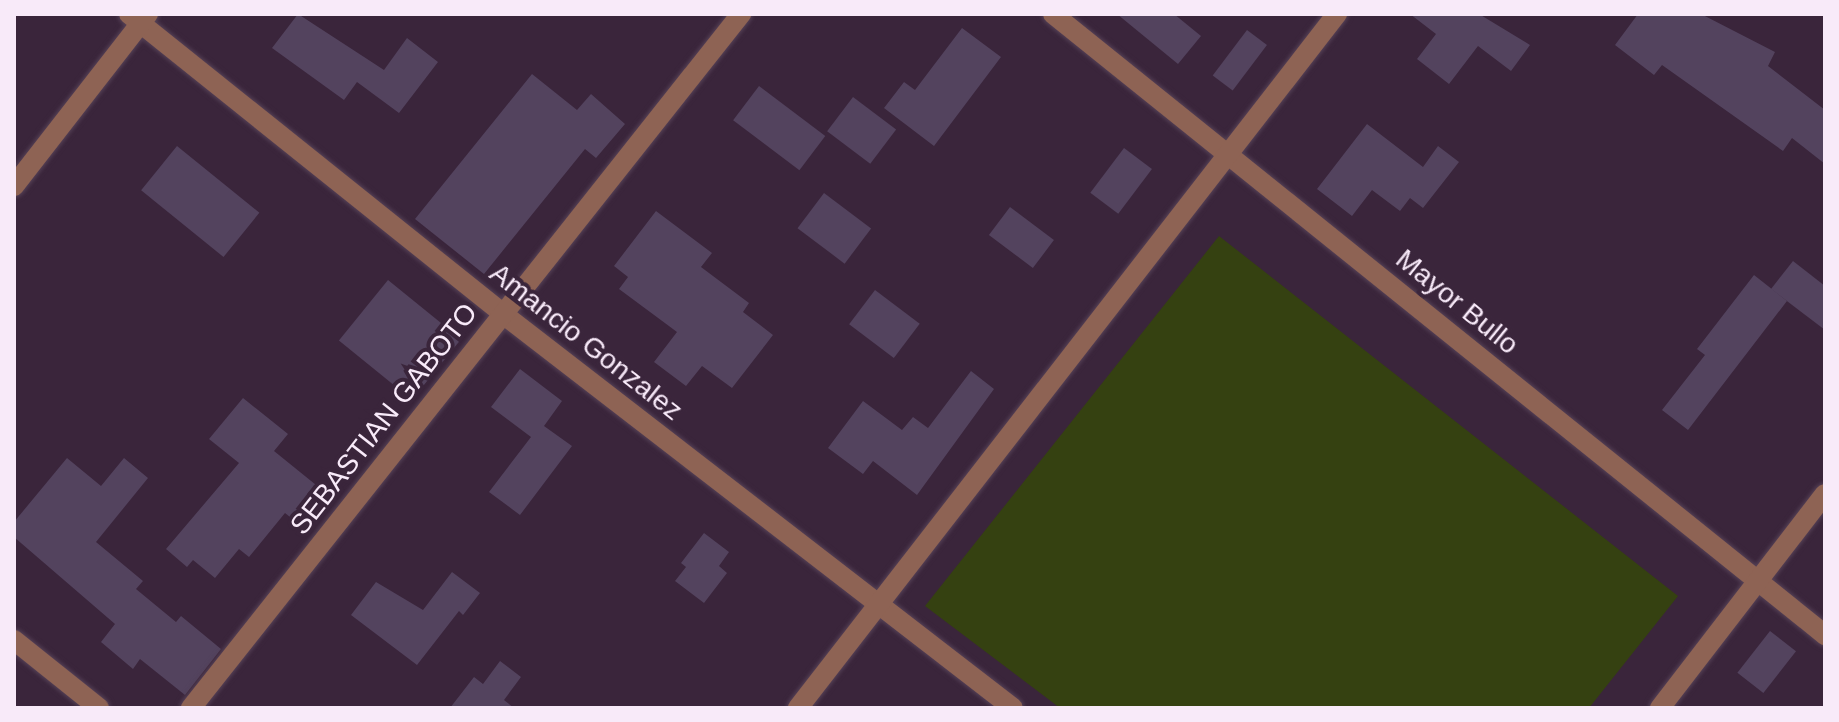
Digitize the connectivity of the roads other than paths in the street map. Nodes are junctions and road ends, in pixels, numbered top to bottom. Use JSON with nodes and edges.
{"nodes":[{"id":1,"x":741,"y":14,"type":"edge"},
{"id":2,"x":1053,"y":14,"type":"edge"},
{"id":3,"x":1337,"y":14,"type":"edge"},
{"id":4,"x":139,"y":17,"type":"edge"},
{"id":5,"x":1227,"y":152,"type":"junction"},
{"id":6,"x":14,"y":186,"type":"edge"},
{"id":7,"x":503,"y":314,"type":"junction"},
{"id":8,"x":1825,"y":494,"type":"edge"},
{"id":9,"x":1759,"y":583,"type":"junction"},
{"id":10,"x":879,"y":604,"type":"junction"},
{"id":11,"x":1825,"y":635,"type":"edge"},
{"id":12,"x":14,"y":640,"type":"edge"},
{"id":13,"x":99,"y":708,"type":"edge"},
{"id":14,"x":191,"y":708,"type":"edge"},
{"id":15,"x":798,"y":708,"type":"edge"},
{"id":16,"x":1013,"y":708,"type":"edge"},
{"id":17,"x":1660,"y":708,"type":"edge"}],
"edges":[{"from":1,"to":7,"type":"street","name":"SEBASTIAN GABOTO"},
{"from":2,"to":5,"type":"street","name":"Mayor Bullo"},
{"from":3,"to":5,"type":"street"},
{"from":4,"to":6,"type":"street"},
{"from":4,"to":7,"type":"street","name":"Amancio Gonzalez"},
{"from":5,"to":9,"type":"street","name":"Mayor Bullo"},
{"from":5,"to":10,"type":"street"},
{"from":7,"to":10,"type":"street","name":"Amancio Gonzalez"},
{"from":7,"to":14,"type":"street","name":"SEBASTIAN GABOTO"},
{"from":8,"to":9,"type":"street"},
{"from":9,"to":11,"type":"street","name":"Mayor Bullo"},
{"from":9,"to":17,"type":"street"},
{"from":10,"to":15,"type":"street"},
{"from":10,"to":16,"type":"street","name":"Amancio Gonzalez"},
{"from":12,"to":13,"type":"street"}]}
